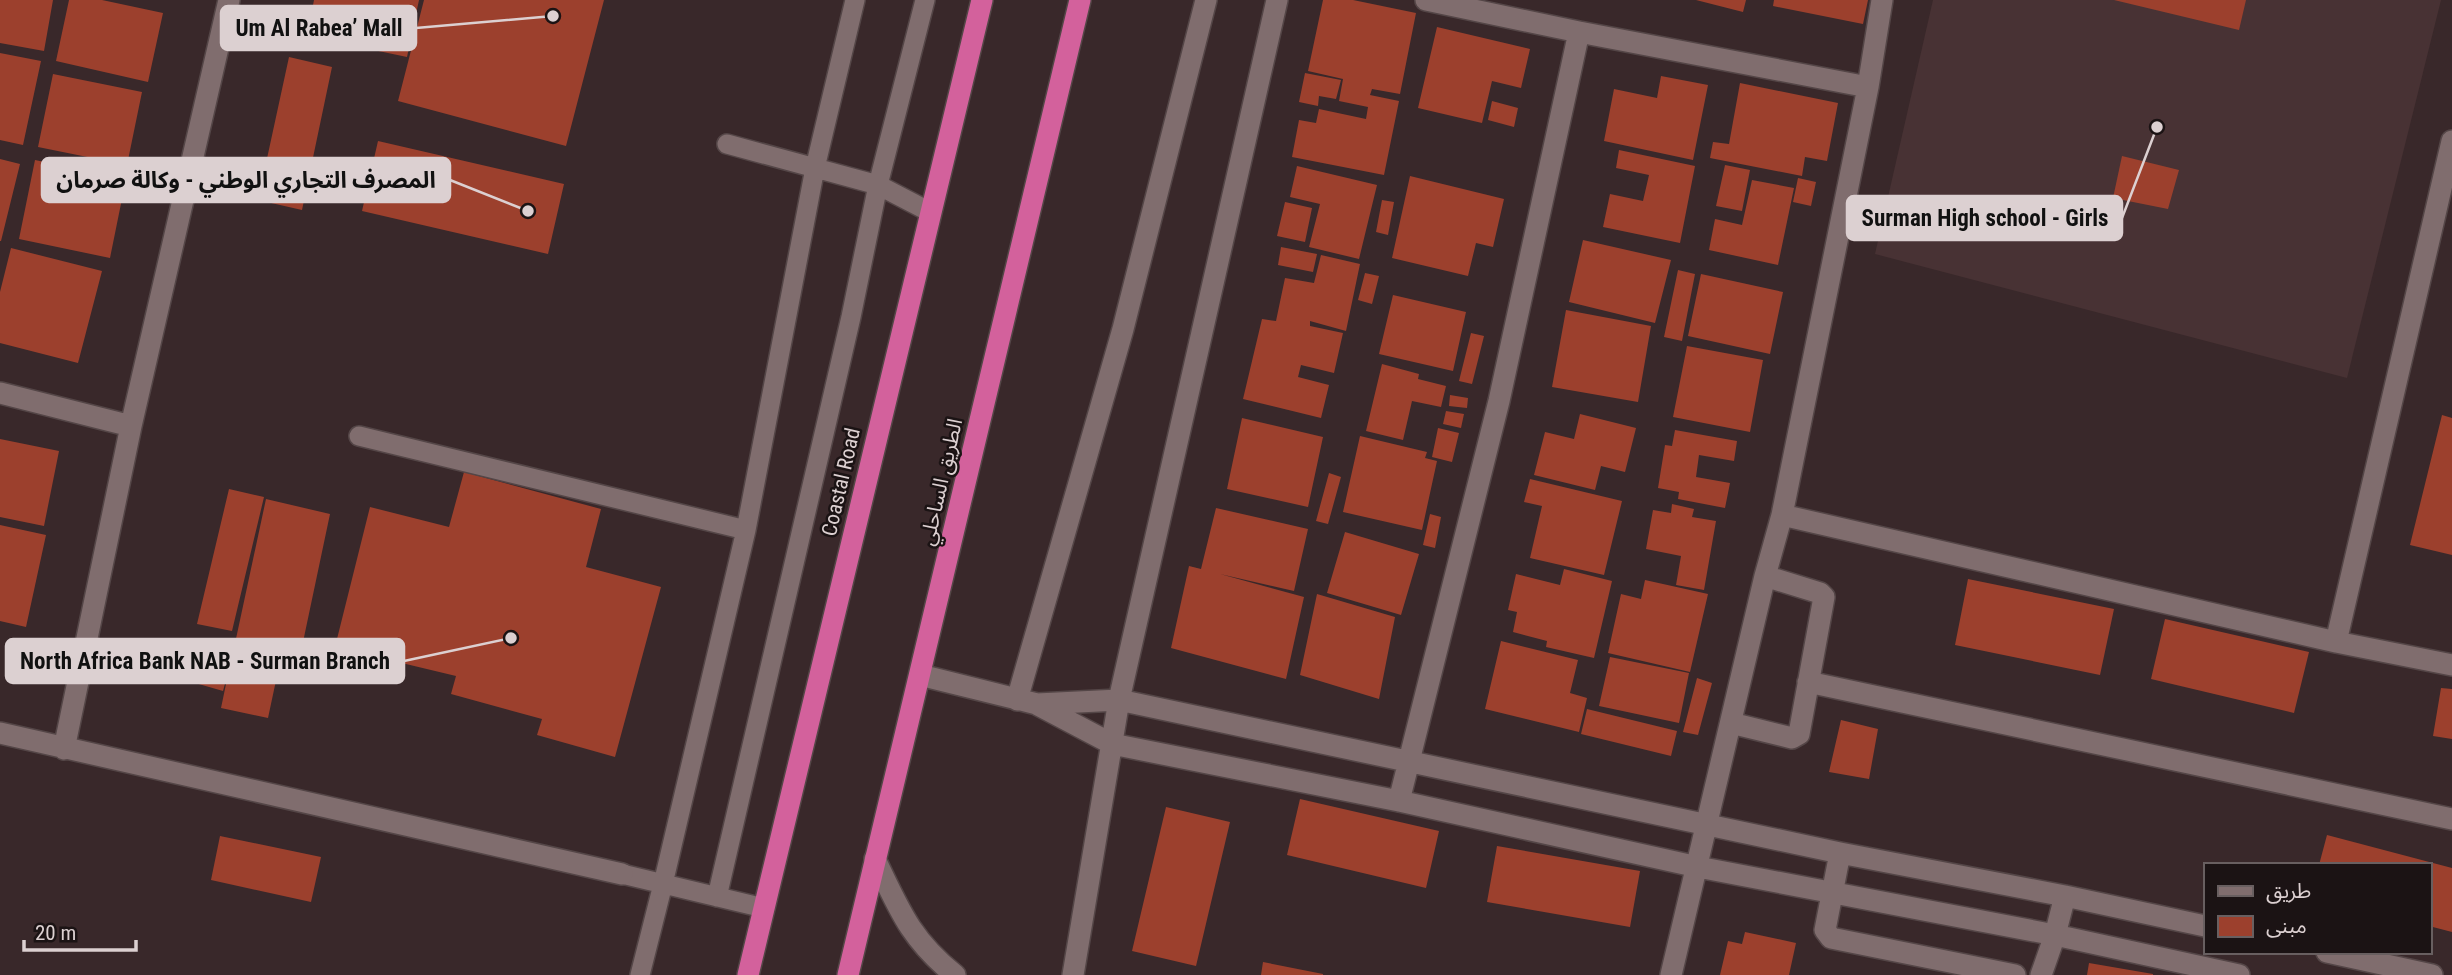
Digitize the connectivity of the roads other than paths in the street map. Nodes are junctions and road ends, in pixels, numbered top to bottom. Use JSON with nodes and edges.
{"nodes":[{"id":1,"x":229,"y":0,"type":"edge"},
{"id":2,"x":855,"y":0,"type":"edge"},
{"id":3,"x":925,"y":0,"type":"edge"},
{"id":4,"x":982,"y":0,"type":"edge"},
{"id":5,"x":1080,"y":0,"type":"edge"},
{"id":6,"x":1206,"y":0,"type":"edge"},
{"id":7,"x":1277,"y":0,"type":"edge"},
{"id":8,"x":1426,"y":0,"type":"edge"},
{"id":9,"x":1882,"y":0,"type":"edge"},
{"id":10,"x":1580,"y":32,"type":"junction"},
{"id":11,"x":1868,"y":87,"type":"junction"},
{"id":12,"x":2452,"y":141,"type":"edge"},
{"id":13,"x":727,"y":144,"type":"dead end"},
{"id":14,"x":815,"y":168,"type":"junction"},
{"id":15,"x":878,"y":185,"type":"junction"},
{"id":16,"x":930,"y":212,"type":"junction"},
{"id":17,"x":0,"y":393,"type":"edge"},
{"id":18,"x":131,"y":426,"type":"junction"},
{"id":19,"x":359,"y":436,"type":"dead end"},
{"id":20,"x":1782,"y":515,"type":"junction"},
{"id":21,"x":746,"y":530,"type":"junction"},
{"id":22,"x":1765,"y":576,"type":"junction"},
{"id":23,"x":2336,"y":642,"type":"junction"},
{"id":24,"x":2452,"y":665,"type":"edge"},
{"id":25,"x":920,"y":675,"type":"junction"},
{"id":26,"x":1808,"y":682,"type":"junction"},
{"id":27,"x":1119,"y":700,"type":"junction"},
{"id":28,"x":1027,"y":702,"type":"junction"},
{"id":29,"x":1731,"y":723,"type":"junction"},
{"id":30,"x":0,"y":733,"type":"edge"},
{"id":31,"x":1112,"y":744,"type":"junction"},
{"id":32,"x":64,"y":749,"type":"junction"},
{"id":33,"x":1408,"y":760,"type":"junction"},
{"id":34,"x":1399,"y":801,"type":"junction"},
{"id":35,"x":2452,"y":819,"type":"edge"},
{"id":36,"x":1707,"y":825,"type":"junction"},
{"id":37,"x":1840,"y":853,"type":"junction"},
{"id":38,"x":875,"y":859,"type":"junction"},
{"id":39,"x":1698,"y":867,"type":"junction"},
{"id":40,"x":622,"y":874,"type":"joint"},
{"id":41,"x":663,"y":884,"type":"junction"},
{"id":42,"x":1832,"y":895,"type":"junction"},
{"id":43,"x":2065,"y":896,"type":"junction"},
{"id":44,"x":716,"y":897,"type":"junction"},
{"id":45,"x":764,"y":908,"type":"junction"},
{"id":46,"x":2204,"y":926,"type":"edge"},
{"id":47,"x":2055,"y":935,"type":"junction"},
{"id":48,"x":2336,"y":954,"type":"edge"},
{"id":49,"x":640,"y":975,"type":"edge"},
{"id":50,"x":748,"y":975,"type":"edge"},
{"id":51,"x":848,"y":975,"type":"edge"},
{"id":52,"x":955,"y":975,"type":"edge"},
{"id":53,"x":1073,"y":975,"type":"edge"},
{"id":54,"x":1671,"y":975,"type":"edge"},
{"id":55,"x":2015,"y":975,"type":"edge"},
{"id":56,"x":2041,"y":975,"type":"edge"},
{"id":57,"x":2239,"y":975,"type":"edge"},
{"id":58,"x":2432,"y":975,"type":"edge"}],
"edges":[{"from":1,"to":18,"type":"street"},
{"from":2,"to":14,"type":"lane"},
{"from":3,"to":15,"type":"lane"},
{"from":4,"to":16,"type":"highway","name":"Coastal Road"},
{"from":5,"to":25,"type":"highway","name":"الطريق الساحلي"},
{"from":6,"to":28,"type":"street"},
{"from":7,"to":27,"type":"street"},
{"from":8,"to":10,"type":"street"},
{"from":9,"to":11,"type":"street"},
{"from":10,"to":11,"type":"street"},
{"from":10,"to":33,"type":"street"},
{"from":11,"to":20,"type":"street"},
{"from":12,"to":23,"type":"street"},
{"from":13,"to":14,"type":"lane"},
{"from":14,"to":15,"type":"lane"},
{"from":14,"to":21,"type":"lane"},
{"from":15,"to":16,"type":"lane"},
{"from":15,"to":44,"type":"lane"},
{"from":16,"to":45,"type":"highway","name":"Coastal Road"},
{"from":17,"to":18,"type":"street"},
{"from":18,"to":32,"type":"street"},
{"from":19,"to":21,"type":"lane"},
{"from":20,"to":22,"type":"street"},
{"from":20,"to":23,"type":"street"},
{"from":21,"to":41,"type":"lane"},
{"from":22,"to":26,"type":"street"},
{"from":22,"to":29,"type":"street"},
{"from":23,"to":24,"type":"street"},
{"from":25,"to":28,"type":"street"},
{"from":25,"to":38,"type":"highway","name":"الطريق الساحلي"},
{"from":26,"to":29,"type":"street"},
{"from":26,"to":35,"type":"street"},
{"from":27,"to":28,"type":"street"},
{"from":27,"to":31,"type":"street"},
{"from":27,"to":33,"type":"street"},
{"from":28,"to":31,"type":"street"},
{"from":29,"to":36,"type":"street"},
{"from":30,"to":32,"type":"street"},
{"from":31,"to":34,"type":"street"},
{"from":31,"to":53,"type":"street"},
{"from":32,"to":40,"type":"street"},
{"from":33,"to":34,"type":"street"},
{"from":33,"to":36,"type":"street"},
{"from":34,"to":39,"type":"street"},
{"from":36,"to":37,"type":"street"},
{"from":36,"to":39,"type":"street"},
{"from":37,"to":42,"type":"street"},
{"from":37,"to":43,"type":"street"},
{"from":38,"to":51,"type":"highway","name":"الطريق الساحلي"},
{"from":38,"to":52,"type":"street"},
{"from":39,"to":42,"type":"street"},
{"from":39,"to":54,"type":"street"},
{"from":40,"to":41,"type":"lane"},
{"from":41,"to":44,"type":"lane"},
{"from":41,"to":49,"type":"lane"},
{"from":42,"to":47,"type":"street"},
{"from":42,"to":55,"type":"street"},
{"from":43,"to":46,"type":"street"},
{"from":43,"to":47,"type":"street"},
{"from":44,"to":45,"type":"lane"},
{"from":45,"to":50,"type":"highway","name":"Coastal Road"},
{"from":47,"to":56,"type":"street"},
{"from":47,"to":57,"type":"street"},
{"from":48,"to":58,"type":"street"}]}
